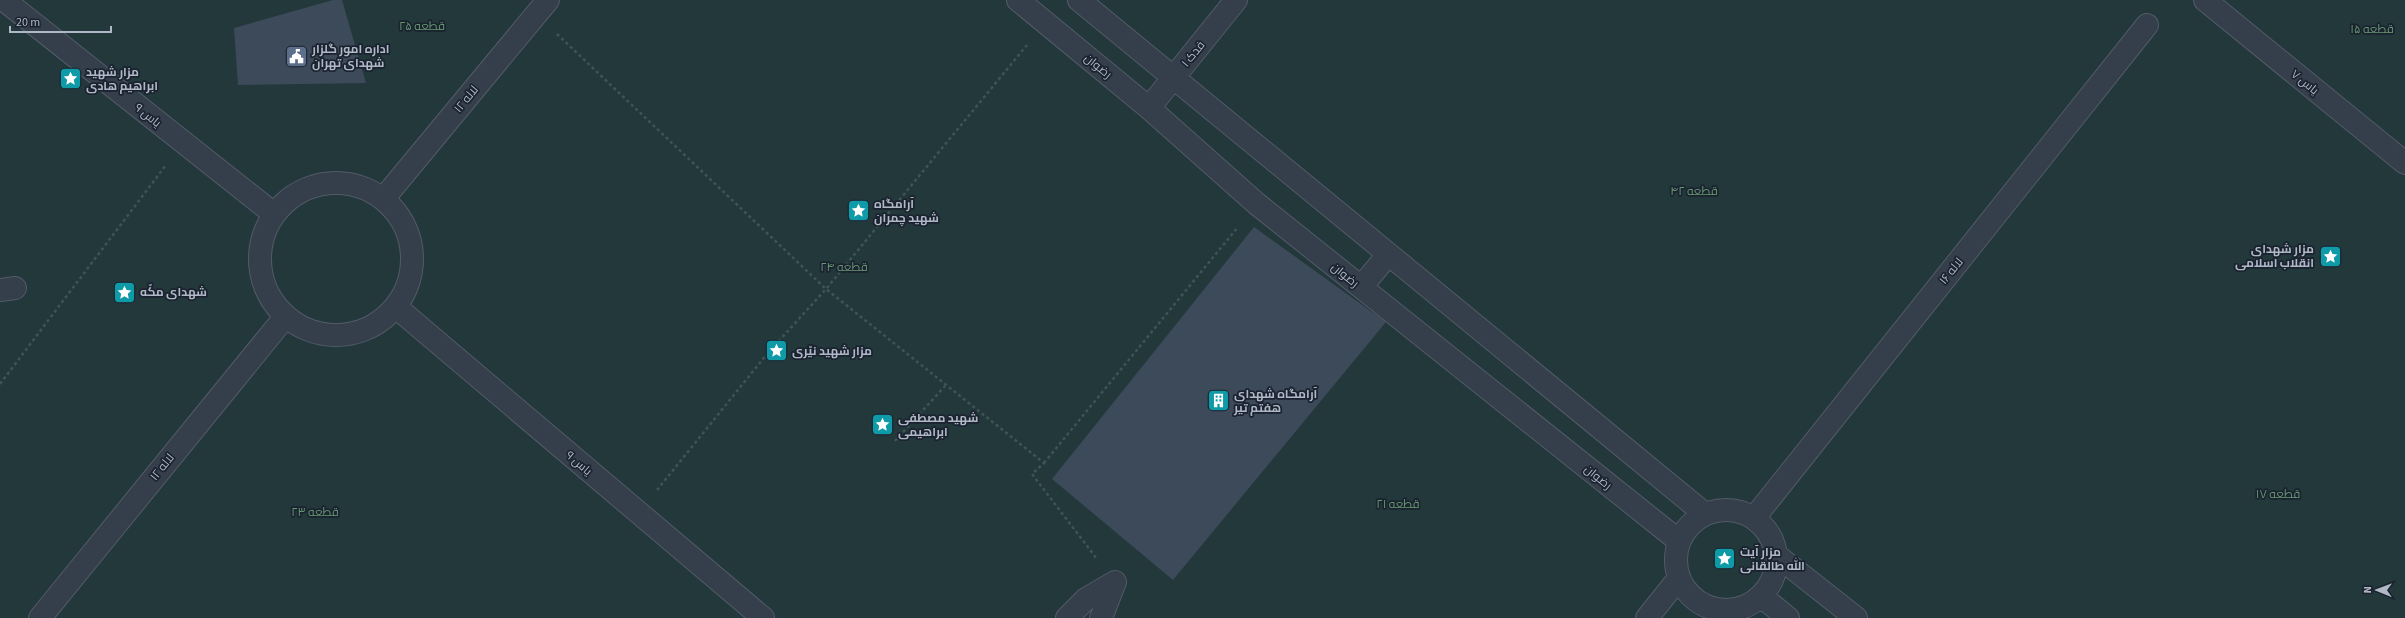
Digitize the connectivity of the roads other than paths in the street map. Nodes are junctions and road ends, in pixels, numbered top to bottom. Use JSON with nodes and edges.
{"nodes":[{"id":1,"x":4,"y":0,"type":"edge"},
{"id":2,"x":1018,"y":0,"type":"edge"},
{"id":3,"x":1080,"y":0,"type":"edge"},
{"id":4,"x":1236,"y":0,"type":"edge"},
{"id":5,"x":2205,"y":0,"type":"edge"},
{"id":6,"x":542,"y":7,"type":"edge"},
{"id":7,"x":2147,"y":25,"type":"dead end"},
{"id":8,"x":1174,"y":77,"type":"junction"},
{"id":9,"x":1149,"y":108,"type":"junction"},
{"id":10,"x":2405,"y":163,"type":"edge"},
{"id":11,"x":384,"y":198,"type":"junction"},
{"id":12,"x":274,"y":214,"type":"junction"},
{"id":13,"x":1388,"y":255,"type":"junction"},
{"id":14,"x":1361,"y":288,"type":"junction"},
{"id":15,"x":396,"y":307,"type":"junction"},
{"id":16,"x":285,"y":317,"type":"junction"},
{"id":17,"x":1705,"y":514,"type":"junction"},
{"id":18,"x":1754,"y":518,"type":"junction"},
{"id":19,"x":1679,"y":541,"type":"junction"},
{"id":20,"x":1776,"y":555,"type":"junction"},
{"id":21,"x":1679,"y":578,"type":"junction"},
{"id":22,"x":1761,"y":596,"type":"junction"},
{"id":23,"x":1694,"y":611,"type":"edge"},
{"id":24,"x":40,"y":618,"type":"edge"},
{"id":25,"x":763,"y":618,"type":"edge"},
{"id":26,"x":1067,"y":618,"type":"edge"},
{"id":27,"x":1101,"y":618,"type":"edge"},
{"id":28,"x":1647,"y":618,"type":"edge"},
{"id":29,"x":1788,"y":618,"type":"edge"},
{"id":30,"x":1856,"y":618,"type":"edge"}],
"edges":[{"from":1,"to":12,"type":"lane","name":"یاس ۹"},
{"from":2,"to":9,"type":"lane","name":"رضوان"},
{"from":3,"to":8,"type":"lane"},
{"from":4,"to":8,"type":"lane","name":"فدک ۱"},
{"from":5,"to":10,"type":"lane","name":"یاس ۷"},
{"from":6,"to":11,"type":"lane","name":"لاله ۱۲"},
{"from":7,"to":18,"type":"lane","name":"لاله ۱۶"},
{"from":8,"to":9,"type":"lane","name":"فدک ۱"},
{"from":8,"to":13,"type":"lane"},
{"from":9,"to":14,"type":"lane","name":"رضوان"},
{"from":11,"to":12,"type":"lane"},
{"from":11,"to":15,"type":"lane"},
{"from":12,"to":16,"type":"lane"},
{"from":13,"to":14,"type":"lane"},
{"from":13,"to":17,"type":"lane"},
{"from":14,"to":19,"type":"lane","name":"رضوان"},
{"from":15,"to":16,"type":"lane"},
{"from":15,"to":25,"type":"lane","name":"یاس ۹"},
{"from":16,"to":24,"type":"lane","name":"لاله ۱۲"},
{"from":17,"to":18,"type":"lane"},
{"from":17,"to":19,"type":"lane"},
{"from":18,"to":20,"type":"lane"},
{"from":19,"to":21,"type":"lane"},
{"from":20,"to":22,"type":"lane"},
{"from":20,"to":30,"type":"lane"},
{"from":21,"to":23,"type":"lane"},
{"from":21,"to":28,"type":"lane"},
{"from":22,"to":23,"type":"lane"},
{"from":22,"to":29,"type":"lane"},
{"from":26,"to":27,"type":"lane"}]}
